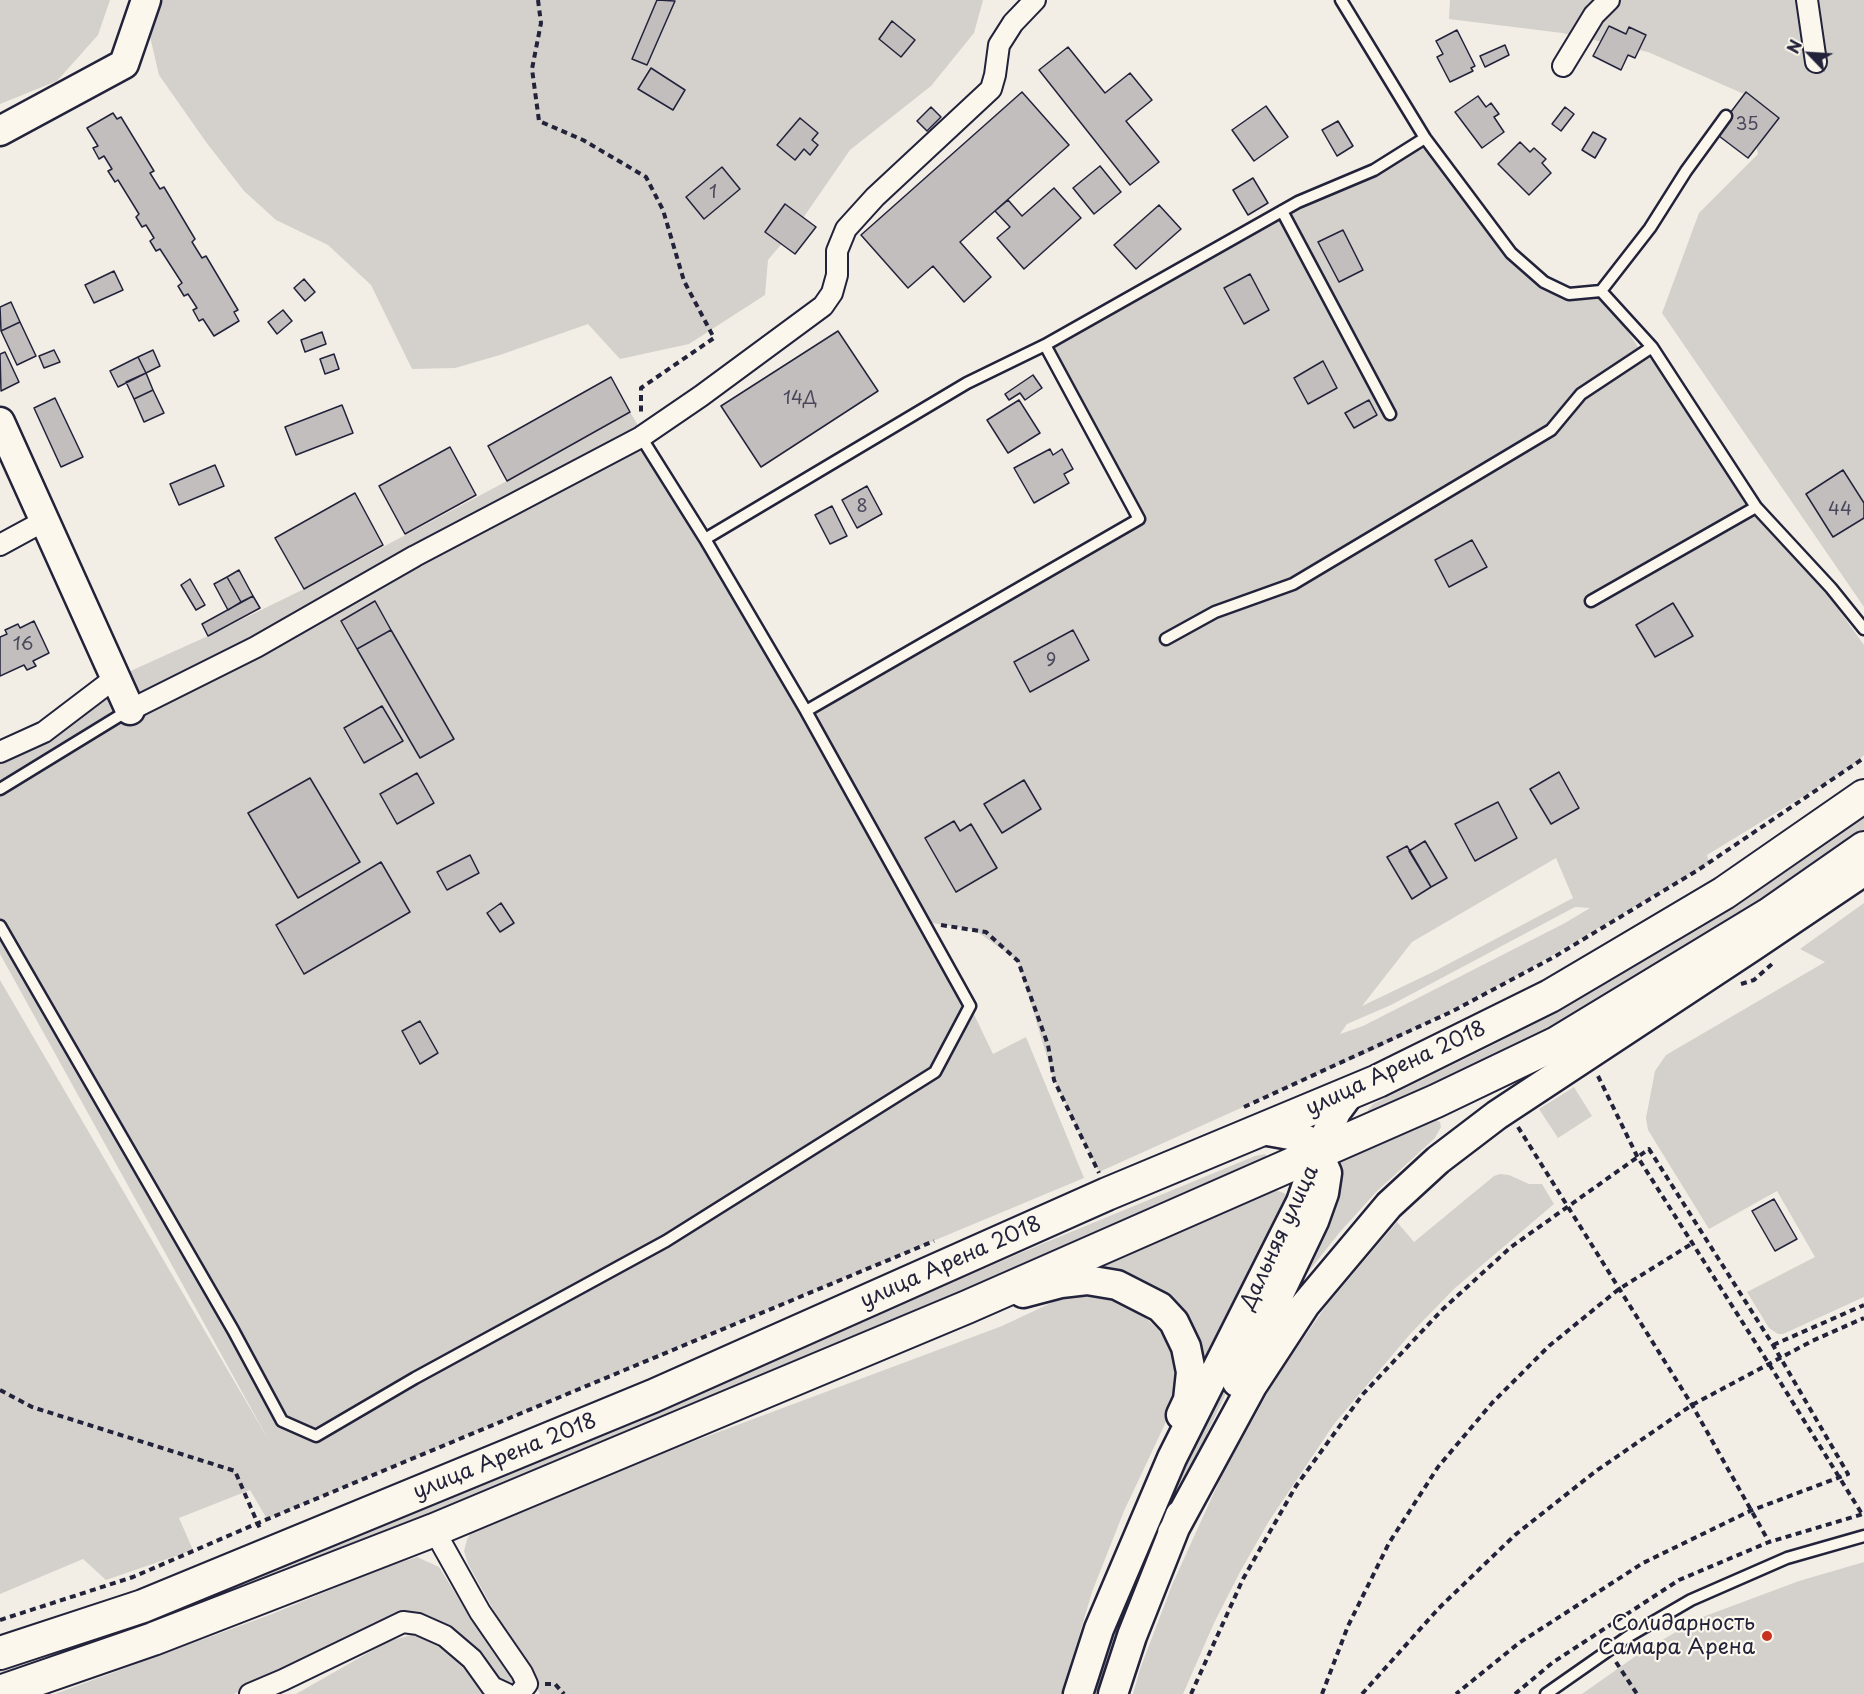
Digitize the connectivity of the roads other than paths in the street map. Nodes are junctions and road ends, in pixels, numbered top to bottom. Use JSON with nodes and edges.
{"nodes":[{"id":1,"x":146,"y":0,"type":"edge"},
{"id":2,"x":1035,"y":0,"type":"edge"},
{"id":3,"x":1341,"y":0,"type":"edge"},
{"id":4,"x":1609,"y":0,"type":"edge"},
{"id":5,"x":1807,"y":0,"type":"edge"},
{"id":6,"x":1816,"y":62,"type":"dead end"},
{"id":7,"x":1563,"y":66,"type":"dead end"},
{"id":8,"x":1726,"y":116,"type":"dead end"},
{"id":9,"x":0,"y":131,"type":"edge"},
{"id":10,"x":1425,"y":138,"type":"junction"},
{"id":11,"x":1282,"y":211,"type":"junction"},
{"id":12,"x":1601,"y":291,"type":"junction"},
{"id":13,"x":1045,"y":345,"type":"junction"},
{"id":14,"x":1652,"y":347,"type":"junction"},
{"id":15,"x":1390,"y":414,"type":"dead end"},
{"id":16,"x":0,"y":422,"type":"edge"},
{"id":17,"x":641,"y":437,"type":"junction"},
{"id":18,"x":1756,"y":507,"type":"junction"},
{"id":19,"x":44,"y":521,"type":"junction"},
{"id":20,"x":705,"y":539,"type":"junction"},
{"id":21,"x":0,"y":545,"type":"edge"},
{"id":22,"x":1591,"y":601,"type":"dead end"},
{"id":23,"x":1864,"y":629,"type":"edge"},
{"id":24,"x":1166,"y":639,"type":"dead end"},
{"id":25,"x":115,"y":678,"type":"junction"},
{"id":26,"x":130,"y":710,"type":"junction"},
{"id":27,"x":806,"y":711,"type":"junction"},
{"id":28,"x":0,"y":752,"type":"edge"},
{"id":29,"x":0,"y":789,"type":"edge"},
{"id":30,"x":1864,"y":796,"type":"edge"},
{"id":31,"x":1864,"y":848,"type":"edge"},
{"id":32,"x":1864,"y":871,"type":"edge"},
{"id":33,"x":0,"y":926,"type":"edge"},
{"id":34,"x":1350,"y":1093,"type":"junction"},
{"id":35,"x":1262,"y":1130,"type":"junction"},
{"id":36,"x":1318,"y":1154,"type":"junction"},
{"id":37,"x":967,"y":1307,"type":"junction"},
{"id":38,"x":434,"y":1530,"type":"junction"},
{"id":39,"x":1172,"y":1533,"type":"junction"},
{"id":40,"x":1864,"y":1536,"type":"edge"},
{"id":41,"x":1099,"y":1629,"type":"junction"},
{"id":42,"x":0,"y":1653,"type":"edge"},
{"id":43,"x":0,"y":1692,"type":"edge"},
{"id":44,"x":250,"y":1694,"type":"edge"},
{"id":45,"x":507,"y":1694,"type":"edge"},
{"id":46,"x":519,"y":1694,"type":"edge"},
{"id":47,"x":1078,"y":1694,"type":"edge"},
{"id":48,"x":1113,"y":1694,"type":"edge"},
{"id":49,"x":1546,"y":1694,"type":"edge"}],
"edges":[{"from":1,"to":9,"type":"main road"},
{"from":2,"to":17,"type":"street"},
{"from":3,"to":10,"type":"lane"},
{"from":4,"to":7,"type":"street"},
{"from":5,"to":6,"type":"street"},
{"from":8,"to":12,"type":"lane"},
{"from":10,"to":11,"type":"lane"},
{"from":10,"to":12,"type":"lane"},
{"from":11,"to":13,"type":"lane"},
{"from":11,"to":15,"type":"lane"},
{"from":12,"to":14,"type":"lane"},
{"from":13,"to":20,"type":"lane"},
{"from":13,"to":27,"type":"lane"},
{"from":14,"to":18,"type":"lane"},
{"from":14,"to":24,"type":"lane"},
{"from":16,"to":19,"type":"main road"},
{"from":17,"to":20,"type":"lane"},
{"from":17,"to":26,"type":"street"},
{"from":18,"to":22,"type":"lane"},
{"from":18,"to":23,"type":"lane"},
{"from":19,"to":21,"type":"street"},
{"from":19,"to":25,"type":"main road"},
{"from":20,"to":27,"type":"lane"},
{"from":25,"to":26,"type":"main road"},
{"from":25,"to":28,"type":"street"},
{"from":26,"to":29,"type":"lane"},
{"from":27,"to":33,"type":"lane"},
{"from":30,"to":34,"type":"main road","name":"улица Арена 2018"},
{"from":31,"to":36,"type":"main road","name":"улица Арена 2018"},
{"from":32,"to":39,"type":"main road"},
{"from":34,"to":35,"type":"main road","name":"улица Арена 2018"},
{"from":34,"to":36,"type":"main road"},
{"from":35,"to":36,"type":"main road"},
{"from":35,"to":42,"type":"main road","name":"улица Арена 2018"},
{"from":36,"to":37,"type":"main road","name":"улица Арена 2018"},
{"from":36,"to":39,"type":"main road","name":"Дальняя улица"},
{"from":36,"to":41,"type":"main road","name":"Дальняя улица"},
{"from":37,"to":38,"type":"main road","name":"улица Арена 2018"},
{"from":37,"to":41,"type":"main road"},
{"from":38,"to":43,"type":"main road","name":"улица Арена 2018"},
{"from":38,"to":46,"type":"street"},
{"from":39,"to":48,"type":"main road","name":"Дальняя улица"},
{"from":40,"to":49,"type":"lane"},
{"from":41,"to":47,"type":"main road","name":"Дальняя улица"},
{"from":44,"to":45,"type":"street"}]}
